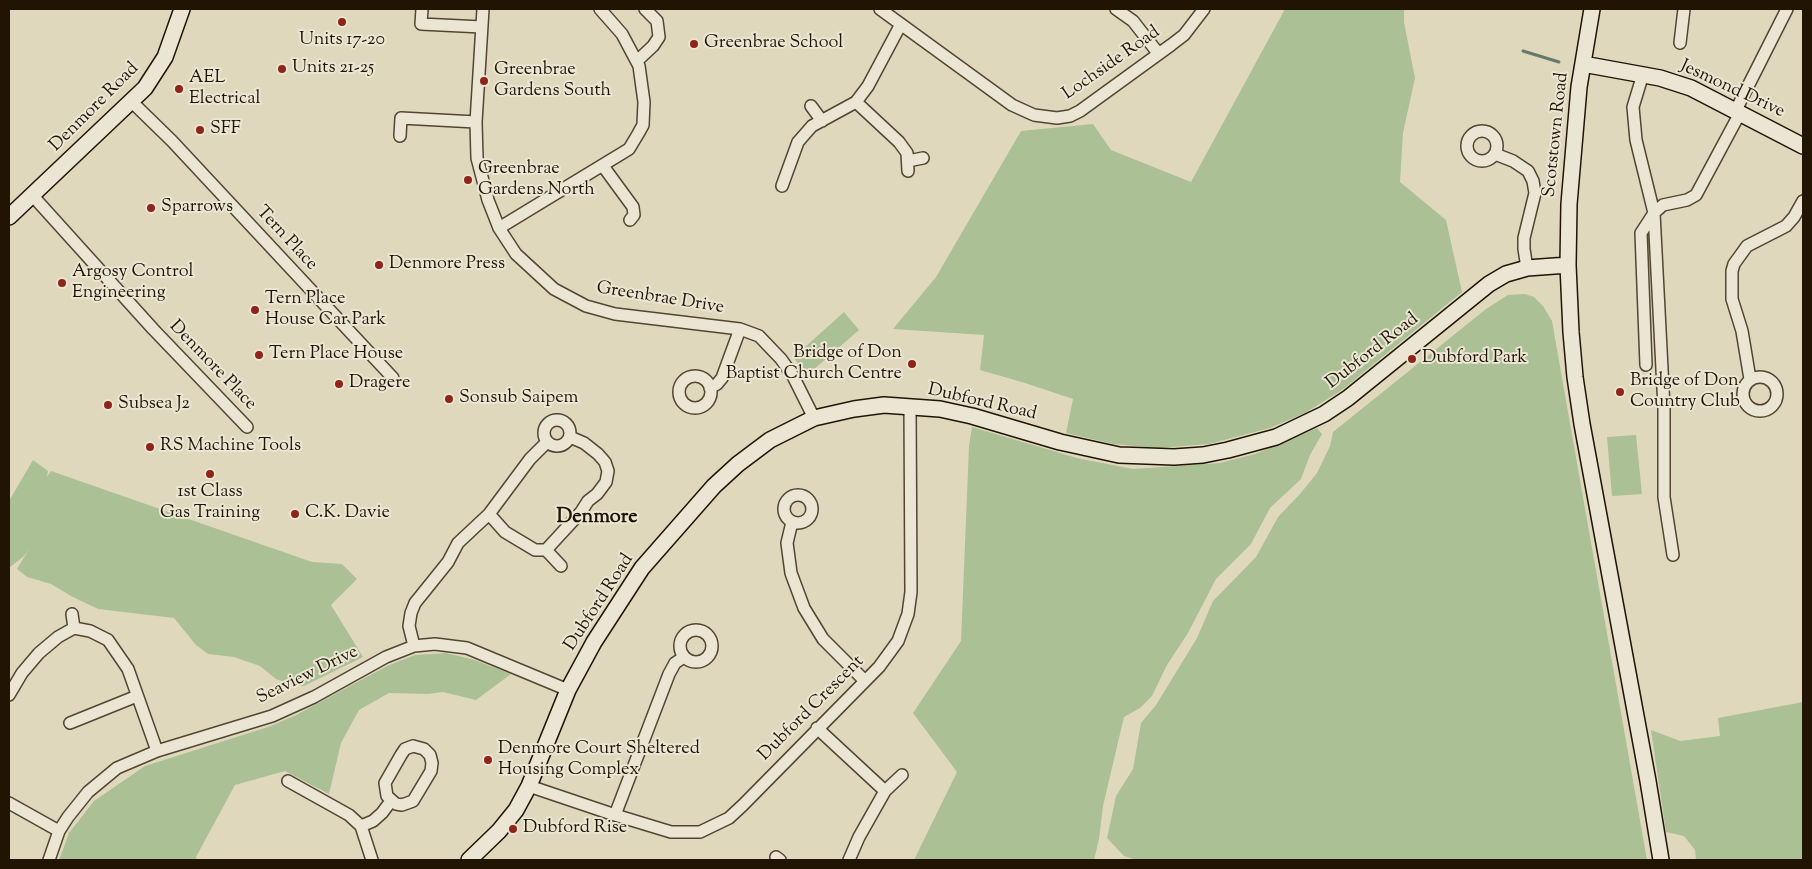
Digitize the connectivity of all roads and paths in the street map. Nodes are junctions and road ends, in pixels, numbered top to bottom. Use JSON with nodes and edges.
{"nodes":[{"id":1,"x":182,"y":9,"type":"edge"},
{"id":2,"x":422,"y":9,"type":"edge"},
{"id":3,"x":483,"y":9,"type":"edge"},
{"id":4,"x":600,"y":9,"type":"edge"},
{"id":5,"x":645,"y":9,"type":"edge"},
{"id":6,"x":880,"y":9,"type":"edge"},
{"id":7,"x":1116,"y":9,"type":"edge"},
{"id":8,"x":1204,"y":9,"type":"edge"},
{"id":9,"x":1592,"y":9,"type":"edge"},
{"id":10,"x":1684,"y":9,"type":"edge"},
{"id":11,"x":1788,"y":9,"type":"edge"},
{"id":12,"x":901,"y":24,"type":"junction"},
{"id":13,"x":482,"y":27,"type":"junction"},
{"id":14,"x":1680,"y":43,"type":"dead end"},
{"id":15,"x":1158,"y":53,"type":"junction"},
{"id":16,"x":637,"y":61,"type":"junction"},
{"id":17,"x":1583,"y":64,"type":"junction"},
{"id":18,"x":1644,"y":74,"type":"junction"},
{"id":19,"x":132,"y":102,"type":"junction"},
{"id":20,"x":856,"y":102,"type":"junction"},
{"id":21,"x":811,"y":106,"type":"dead end"},
{"id":22,"x":1738,"y":111,"type":"junction"},
{"id":23,"x":822,"y":121,"type":"junction"},
{"id":24,"x":476,"y":122,"type":"junction"},
{"id":25,"x":400,"y":136,"type":"dead end"},
{"id":26,"x":1803,"y":146,"type":"edge"},
{"id":27,"x":1494,"y":154,"type":"dead end"},
{"id":28,"x":923,"y":158,"type":"dead end"},
{"id":29,"x":603,"y":166,"type":"junction"},
{"id":30,"x":782,"y":186,"type":"dead end"},
{"id":31,"x":32,"y":195,"type":"junction"},
{"id":32,"x":1803,"y":201,"type":"edge"},
{"id":33,"x":1654,"y":213,"type":"junction"},
{"id":34,"x":9,"y":217,"type":"edge"},
{"id":35,"x":630,"y":220,"type":"dead end"},
{"id":36,"x":499,"y":228,"type":"junction"},
{"id":37,"x":1568,"y":265,"type":"junction"},
{"id":38,"x":1527,"y":268,"type":"junction"},
{"id":39,"x":740,"y":329,"type":"junction"},
{"id":40,"x":1646,"y":365,"type":"dead end"},
{"id":41,"x":393,"y":378,"type":"dead end"},
{"id":42,"x":1750,"y":379,"type":"dead end"},
{"id":43,"x":710,"y":388,"type":"dead end"},
{"id":44,"x":910,"y":406,"type":"junction"},
{"id":45,"x":814,"y":418,"type":"junction"},
{"id":46,"x":247,"y":427,"type":"dead end"},
{"id":47,"x":570,"y":437,"type":"junction"},
{"id":48,"x":548,"y":442,"type":"junction"},
{"id":49,"x":489,"y":514,"type":"junction"},
{"id":50,"x":792,"y":522,"type":"dead end"},
{"id":51,"x":546,"y":550,"type":"junction"},
{"id":52,"x":1673,"y":555,"type":"dead end"},
{"id":53,"x":561,"y":566,"type":"dead end"},
{"id":54,"x":72,"y":614,"type":"dead end"},
{"id":55,"x":74,"y":628,"type":"junction"},
{"id":56,"x":414,"y":646,"type":"junction"},
{"id":57,"x":684,"y":657,"type":"dead end"},
{"id":58,"x":865,"y":680,"type":"junction"},
{"id":59,"x":568,"y":690,"type":"junction"},
{"id":60,"x":9,"y":695,"type":"edge"},
{"id":61,"x":137,"y":696,"type":"junction"},
{"id":62,"x":70,"y":724,"type":"dead end"},
{"id":63,"x":817,"y":728,"type":"junction"},
{"id":64,"x":157,"y":751,"type":"junction"},
{"id":65,"x":902,"y":775,"type":"dead end"},
{"id":66,"x":288,"y":781,"type":"dead end"},
{"id":67,"x":529,"y":786,"type":"junction"},
{"id":68,"x":885,"y":791,"type":"junction"},
{"id":69,"x":391,"y":801,"type":"junction"},
{"id":70,"x":9,"y":803,"type":"edge"},
{"id":71,"x":615,"y":815,"type":"junction"},
{"id":72,"x":361,"y":826,"type":"junction"},
{"id":73,"x":59,"y":831,"type":"junction"},
{"id":74,"x":49,"y":860,"type":"edge"},
{"id":75,"x":372,"y":860,"type":"edge"},
{"id":76,"x":469,"y":860,"type":"edge"},
{"id":77,"x":849,"y":860,"type":"edge"},
{"id":78,"x":1662,"y":860,"type":"edge"}],
"edges":[{"from":1,"to":19,"type":"street","name":"Denmore Road"},
{"from":2,"to":13,"type":"street"},
{"from":3,"to":13,"type":"street","name":"Greenbrae Drive"},
{"from":4,"to":16,"type":"street"},
{"from":5,"to":16,"type":"street"},
{"from":6,"to":12,"type":"street","name":"Lochside Road"},
{"from":7,"to":15,"type":"street"},
{"from":8,"to":15,"type":"street","name":"Lochside Road"},
{"from":9,"to":17,"type":"street","name":"Scotstown Road"},
{"from":10,"to":14,"type":"street"},
{"from":11,"to":22,"type":"street"},
{"from":12,"to":15,"type":"street","name":"Lochside Road"},
{"from":12,"to":20,"type":"street"},
{"from":13,"to":24,"type":"street","name":"Greenbrae Drive"},
{"from":16,"to":29,"type":"street"},
{"from":17,"to":18,"type":"street","name":"Jesmond Drive"},
{"from":17,"to":37,"type":"street","name":"Scotstown Road"},
{"from":18,"to":22,"type":"street","name":"Jesmond Drive"},
{"from":18,"to":33,"type":"street"},
{"from":19,"to":31,"type":"street","name":"Denmore Road"},
{"from":19,"to":41,"type":"street","name":"Tern Place"},
{"from":20,"to":23,"type":"street"},
{"from":20,"to":28,"type":"street"},
{"from":21,"to":23,"type":"street"},
{"from":22,"to":26,"type":"street","name":"Jesmond Drive"},
{"from":22,"to":33,"type":"street"},
{"from":23,"to":30,"type":"street"},
{"from":24,"to":25,"type":"street"},
{"from":24,"to":36,"type":"street","name":"Greenbrae Drive"},
{"from":27,"to":38,"type":"street"},
{"from":29,"to":35,"type":"street"},
{"from":29,"to":36,"type":"street"},
{"from":31,"to":34,"type":"street","name":"Denmore Road"},
{"from":31,"to":46,"type":"street","name":"Denmore Place"},
{"from":32,"to":42,"type":"street"},
{"from":33,"to":40,"type":"street"},
{"from":33,"to":52,"type":"street"},
{"from":36,"to":39,"type":"street","name":"Greenbrae Drive"},
{"from":37,"to":38,"type":"street","name":"Dubford Road"},
{"from":37,"to":78,"type":"street","name":"Scotstown Road"},
{"from":38,"to":44,"type":"street","name":"Dubford Road"},
{"from":39,"to":43,"type":"street"},
{"from":39,"to":45,"type":"street","name":"Greenbrae Drive"},
{"from":44,"to":45,"type":"street","name":"Dubford Road"},
{"from":44,"to":58,"type":"street","name":"Dubford Crescent"},
{"from":45,"to":59,"type":"street","name":"Dubford Road"},
{"from":47,"to":48,"type":"street"},
{"from":47,"to":48,"type":"street"},
{"from":47,"to":51,"type":"street"},
{"from":48,"to":49,"type":"street"},
{"from":49,"to":51,"type":"street"},
{"from":49,"to":56,"type":"street"},
{"from":50,"to":58,"type":"street"},
{"from":51,"to":53,"type":"street"},
{"from":54,"to":55,"type":"street"},
{"from":55,"to":60,"type":"street"},
{"from":55,"to":61,"type":"street"},
{"from":56,"to":59,"type":"street","name":"Seaview Drive"},
{"from":56,"to":64,"type":"street","name":"Seaview Drive"},
{"from":57,"to":71,"type":"street"},
{"from":58,"to":63,"type":"street","name":"Dubford Crescent"},
{"from":59,"to":67,"type":"street","name":"Dubford Road"},
{"from":61,"to":62,"type":"street"},
{"from":61,"to":64,"type":"street"},
{"from":63,"to":68,"type":"street"},
{"from":63,"to":71,"type":"street","name":"Dubford Crescent"},
{"from":64,"to":73,"type":"street","name":"Seaview Drive"},
{"from":65,"to":68,"type":"street"},
{"from":66,"to":72,"type":"street"},
{"from":67,"to":71,"type":"street","name":"Dubford Crescent"},
{"from":67,"to":76,"type":"street","name":"Dubford Road"},
{"from":68,"to":77,"type":"street"},
{"from":69,"to":69,"type":"street"},
{"from":69,"to":72,"type":"street"},
{"from":70,"to":73,"type":"street"},
{"from":72,"to":75,"type":"street"},
{"from":73,"to":74,"type":"street","name":"Seaview Drive"}]}
